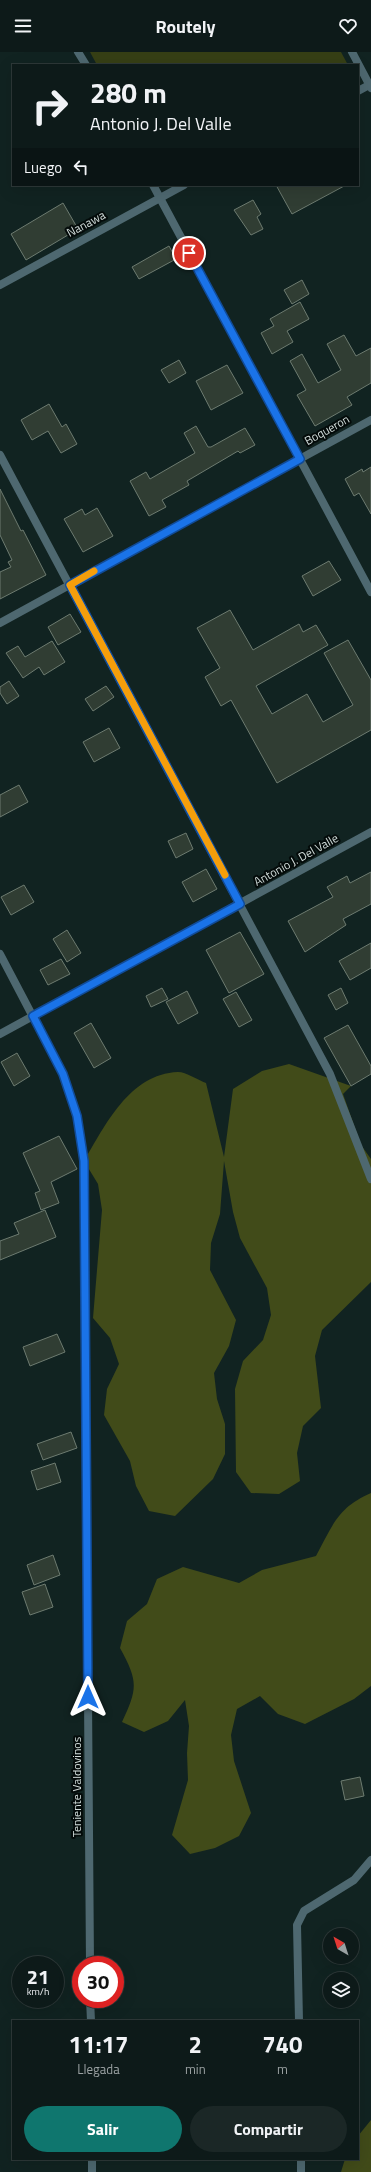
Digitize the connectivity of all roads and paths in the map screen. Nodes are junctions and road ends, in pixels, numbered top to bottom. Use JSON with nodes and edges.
{"nodes":[{"id":1,"x":78,"y":52,"type":"edge"},
{"id":2,"x":352,"y":52,"type":"edge"},
{"id":3,"x":85,"y":64,"type":"edge"},
{"id":4,"x":359,"y":64,"type":"edge"},
{"id":5,"x":359,"y":65,"type":"edge"},
{"id":6,"x":371,"y":86,"type":"edge"},
{"id":7,"x":359,"y":91,"type":"edge"},
{"id":8,"x":153,"y":186,"type":"edge"},
{"id":9,"x":182,"y":186,"type":"edge"},
{"id":10,"x":160,"y":198,"type":"junction"},
{"id":11,"x":0,"y":284,"type":"edge"},
{"id":12,"x":371,"y":420,"type":"edge"},
{"id":13,"x":0,"y":454,"type":"edge"},
{"id":14,"x":300,"y":459,"type":"junction"},
{"id":15,"x":70,"y":585,"type":"junction"},
{"id":16,"x":371,"y":592,"type":"edge"},
{"id":17,"x":0,"y":623,"type":"edge"},
{"id":18,"x":371,"y":832,"type":"edge"},
{"id":19,"x":240,"y":904,"type":"junction"},
{"id":20,"x":0,"y":954,"type":"edge"},
{"id":21,"x":33,"y":1016,"type":"junction"},
{"id":22,"x":0,"y":1034,"type":"edge"},
{"id":23,"x":371,"y":1179,"type":"edge"},
{"id":24,"x":371,"y":1860,"type":"edge"},
{"id":25,"x":90,"y":1956,"type":"edge"},
{"id":26,"x":90,"y":2008,"type":"edge"},
{"id":27,"x":90,"y":2020,"type":"edge"},
{"id":28,"x":299,"y":2020,"type":"edge"},
{"id":29,"x":92,"y":2160,"type":"edge"},
{"id":30,"x":301,"y":2160,"type":"edge"},
{"id":31,"x":92,"y":2172,"type":"edge"},
{"id":32,"x":301,"y":2172,"type":"edge"}],
"edges":[{"from":1,"to":3,"type":"street"},
{"from":2,"to":4,"type":"street"},
{"from":5,"to":6,"type":"street"},
{"from":6,"to":7,"type":"street"},
{"from":8,"to":10,"type":"street"},
{"from":9,"to":10,"type":"street","name":"Nanawa"},
{"from":10,"to":11,"type":"street","name":"Nanawa"},
{"from":10,"to":14,"type":"street"},
{"from":12,"to":14,"type":"street","name":"Boqueron"},
{"from":13,"to":15,"type":"street"},
{"from":14,"to":15,"type":"street","name":"Boqueron"},
{"from":14,"to":16,"type":"street"},
{"from":15,"to":17,"type":"street","name":"Boqueron"},
{"from":15,"to":19,"type":"street"},
{"from":18,"to":19,"type":"street","name":"Antonio J. Del Valle"},
{"from":19,"to":21,"type":"street","name":"Antonio J. Del Valle"},
{"from":19,"to":23,"type":"street"},
{"from":20,"to":21,"type":"street","name":"Teniente Valdovinos"},
{"from":21,"to":22,"type":"street","name":"Antonio J. Del Valle"},
{"from":21,"to":25,"type":"street","name":"Teniente Valdovinos"},
{"from":24,"to":28,"type":"street"},
{"from":26,"to":27,"type":"street"},
{"from":29,"to":31,"type":"street"},
{"from":30,"to":32,"type":"street"}]}
